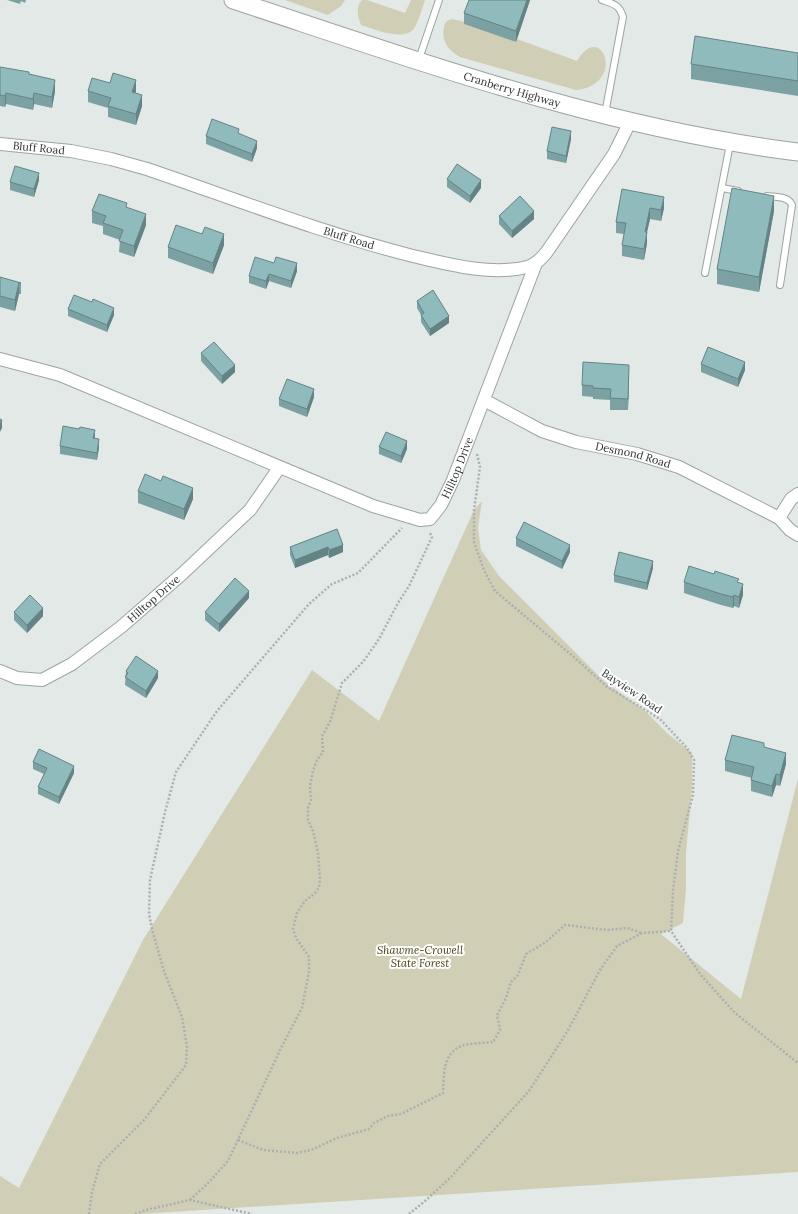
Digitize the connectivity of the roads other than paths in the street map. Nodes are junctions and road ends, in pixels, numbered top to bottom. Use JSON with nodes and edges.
{"nodes":[{"id":1,"x":233,"y":0,"type":"edge"},
{"id":2,"x":439,"y":0,"type":"edge"},
{"id":3,"x":602,"y":0,"type":"edge"},
{"id":4,"x":418,"y":60,"type":"junction"},
{"id":5,"x":605,"y":116,"type":"junction"},
{"id":6,"x":630,"y":122,"type":"junction"},
{"id":7,"x":730,"y":142,"type":"junction"},
{"id":8,"x":0,"y":144,"type":"edge"},
{"id":9,"x":798,"y":152,"type":"edge"},
{"id":10,"x":722,"y":188,"type":"junction"},
{"id":11,"x":744,"y":192,"type":"edge"},
{"id":12,"x":758,"y":194,"type":"edge"},
{"id":13,"x":536,"y":264,"type":"junction"},
{"id":14,"x":705,"y":273,"type":"dead end"},
{"id":15,"x":780,"y":285,"type":"dead end"},
{"id":16,"x":0,"y":359,"type":"edge"},
{"id":17,"x":484,"y":400,"type":"junction"},
{"id":18,"x":279,"y":468,"type":"junction"},
{"id":19,"x":798,"y":494,"type":"edge"},
{"id":20,"x":780,"y":518,"type":"junction"},
{"id":21,"x":798,"y":535,"type":"edge"},
{"id":22,"x":0,"y":671,"type":"edge"}],
"edges":[{"from":1,"to":4,"type":"main road","name":"Cranberry Highway"},
{"from":2,"to":4,"type":"lane"},
{"from":3,"to":5,"type":"lane"},
{"from":4,"to":5,"type":"main road","name":"Cranberry Highway"},
{"from":5,"to":6,"type":"main road","name":"Cranberry Highway"},
{"from":6,"to":7,"type":"main road","name":"Cranberry Highway"},
{"from":6,"to":13,"type":"street"},
{"from":7,"to":9,"type":"main road","name":"Cranberry Highway"},
{"from":7,"to":10,"type":"lane"},
{"from":8,"to":13,"type":"street","name":"Bluff Road"},
{"from":10,"to":11,"type":"lane"},
{"from":10,"to":14,"type":"lane"},
{"from":12,"to":15,"type":"lane"},
{"from":13,"to":17,"type":"street","name":"Hilltop Drive"},
{"from":16,"to":18,"type":"street"},
{"from":17,"to":18,"type":"street","name":"Hilltop Drive"},
{"from":17,"to":20,"type":"street","name":"Desmond Road"},
{"from":18,"to":22,"type":"street","name":"Hilltop Drive"},
{"from":19,"to":20,"type":"street"},
{"from":20,"to":21,"type":"street","name":"Desmond Road"}]}
